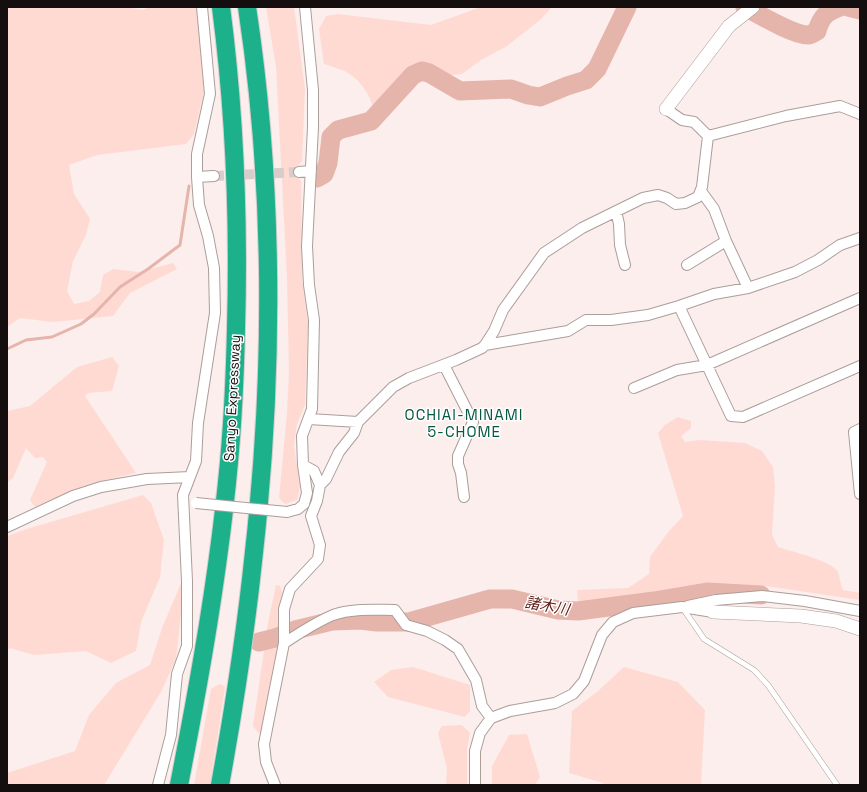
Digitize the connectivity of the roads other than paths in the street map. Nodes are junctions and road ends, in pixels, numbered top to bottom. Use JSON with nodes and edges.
{"nodes":[{"id":1,"x":202,"y":7,"type":"edge"},
{"id":2,"x":220,"y":7,"type":"edge"},
{"id":3,"x":246,"y":7,"type":"edge"},
{"id":4,"x":305,"y":7,"type":"edge"},
{"id":5,"x":748,"y":11,"type":"edge"},
{"id":6,"x":666,"y":109,"type":"joint"},
{"id":7,"x":860,"y":114,"type":"edge"},
{"id":8,"x":708,"y":136,"type":"junction"},
{"id":9,"x":311,"y":171,"type":"junction"},
{"id":10,"x":299,"y":172,"type":"tunnel mouth"},
{"id":11,"x":214,"y":176,"type":"tunnel mouth"},
{"id":12,"x":197,"y":177,"type":"junction"},
{"id":13,"x":701,"y":191,"type":"junction"},
{"id":14,"x":616,"y":211,"type":"junction"},
{"id":15,"x":860,"y":238,"type":"edge"},
{"id":16,"x":726,"y":241,"type":"junction"},
{"id":17,"x":625,"y":265,"type":"dead end"},
{"id":18,"x":687,"y":265,"type":"dead end"},
{"id":19,"x":748,"y":288,"type":"junction"},
{"id":20,"x":860,"y":298,"type":"edge"},
{"id":21,"x":680,"y":306,"type":"junction"},
{"id":22,"x":485,"y":345,"type":"junction"},
{"id":23,"x":444,"y":365,"type":"junction"},
{"id":24,"x":707,"y":365,"type":"junction"},
{"id":25,"x":860,"y":366,"type":"edge"},
{"id":26,"x":634,"y":388,"type":"dead end"},
{"id":27,"x":310,"y":419,"type":"junction"},
{"id":28,"x":358,"y":422,"type":"junction"},
{"id":29,"x":860,"y":429,"type":"edge"},
{"id":30,"x":303,"y":465,"type":"junction"},
{"id":31,"x":190,"y":477,"type":"junction"},
{"id":32,"x":320,"y":485,"type":"junction"},
{"id":33,"x":860,"y":494,"type":"edge"},
{"id":34,"x":183,"y":495,"type":"junction"},
{"id":35,"x":464,"y":497,"type":"dead end"},
{"id":36,"x":7,"y":527,"type":"edge"},
{"id":37,"x":682,"y":607,"type":"junction"},
{"id":38,"x":860,"y":611,"type":"edge"},
{"id":39,"x":713,"y":612,"type":"joint"},
{"id":40,"x":860,"y":629,"type":"edge"},
{"id":41,"x":284,"y":643,"type":"junction"},
{"id":42,"x":491,"y":718,"type":"junction"},
{"id":43,"x":158,"y":785,"type":"edge"},
{"id":44,"x":179,"y":785,"type":"edge"},
{"id":45,"x":220,"y":785,"type":"edge"},
{"id":46,"x":275,"y":785,"type":"edge"},
{"id":47,"x":475,"y":785,"type":"edge"},
{"id":48,"x":837,"y":785,"type":"edge"}],
"edges":[{"from":1,"to":12,"type":"street"},
{"from":2,"to":44,"type":"highway","name":"Sanyo Expressway"},
{"from":3,"to":45,"type":"highway"},
{"from":4,"to":9,"type":"street"},
{"from":5,"to":6,"type":"street"},
{"from":6,"to":8,"type":"street"},
{"from":7,"to":8,"type":"street"},
{"from":8,"to":13,"type":"street"},
{"from":9,"to":10,"type":"street"},
{"from":9,"to":27,"type":"street"},
{"from":11,"to":12,"type":"street"},
{"from":12,"to":31,"type":"street"},
{"from":13,"to":14,"type":"street"},
{"from":13,"to":16,"type":"street"},
{"from":14,"to":17,"type":"street"},
{"from":14,"to":22,"type":"street"},
{"from":15,"to":19,"type":"street"},
{"from":16,"to":18,"type":"street"},
{"from":16,"to":19,"type":"street"},
{"from":19,"to":21,"type":"street"},
{"from":20,"to":24,"type":"street"},
{"from":21,"to":22,"type":"street"},
{"from":21,"to":24,"type":"street"},
{"from":22,"to":23,"type":"street"},
{"from":23,"to":28,"type":"street"},
{"from":23,"to":35,"type":"street"},
{"from":24,"to":25,"type":"street"},
{"from":24,"to":26,"type":"street"},
{"from":27,"to":28,"type":"street"},
{"from":27,"to":30,"type":"street"},
{"from":28,"to":32,"type":"street"},
{"from":29,"to":33,"type":"street"},
{"from":30,"to":32,"type":"street"},
{"from":30,"to":34,"type":"street","bridge":true},
{"from":31,"to":34,"type":"street"},
{"from":31,"to":36,"type":"street"},
{"from":32,"to":41,"type":"street"},
{"from":34,"to":43,"type":"street"},
{"from":37,"to":38,"type":"street"},
{"from":37,"to":39,"type":"street"},
{"from":37,"to":42,"type":"street"},
{"from":37,"to":48,"type":"lane"},
{"from":39,"to":40,"type":"street"},
{"from":41,"to":42,"type":"street"},
{"from":41,"to":46,"type":"street"},
{"from":42,"to":47,"type":"street"}]}
